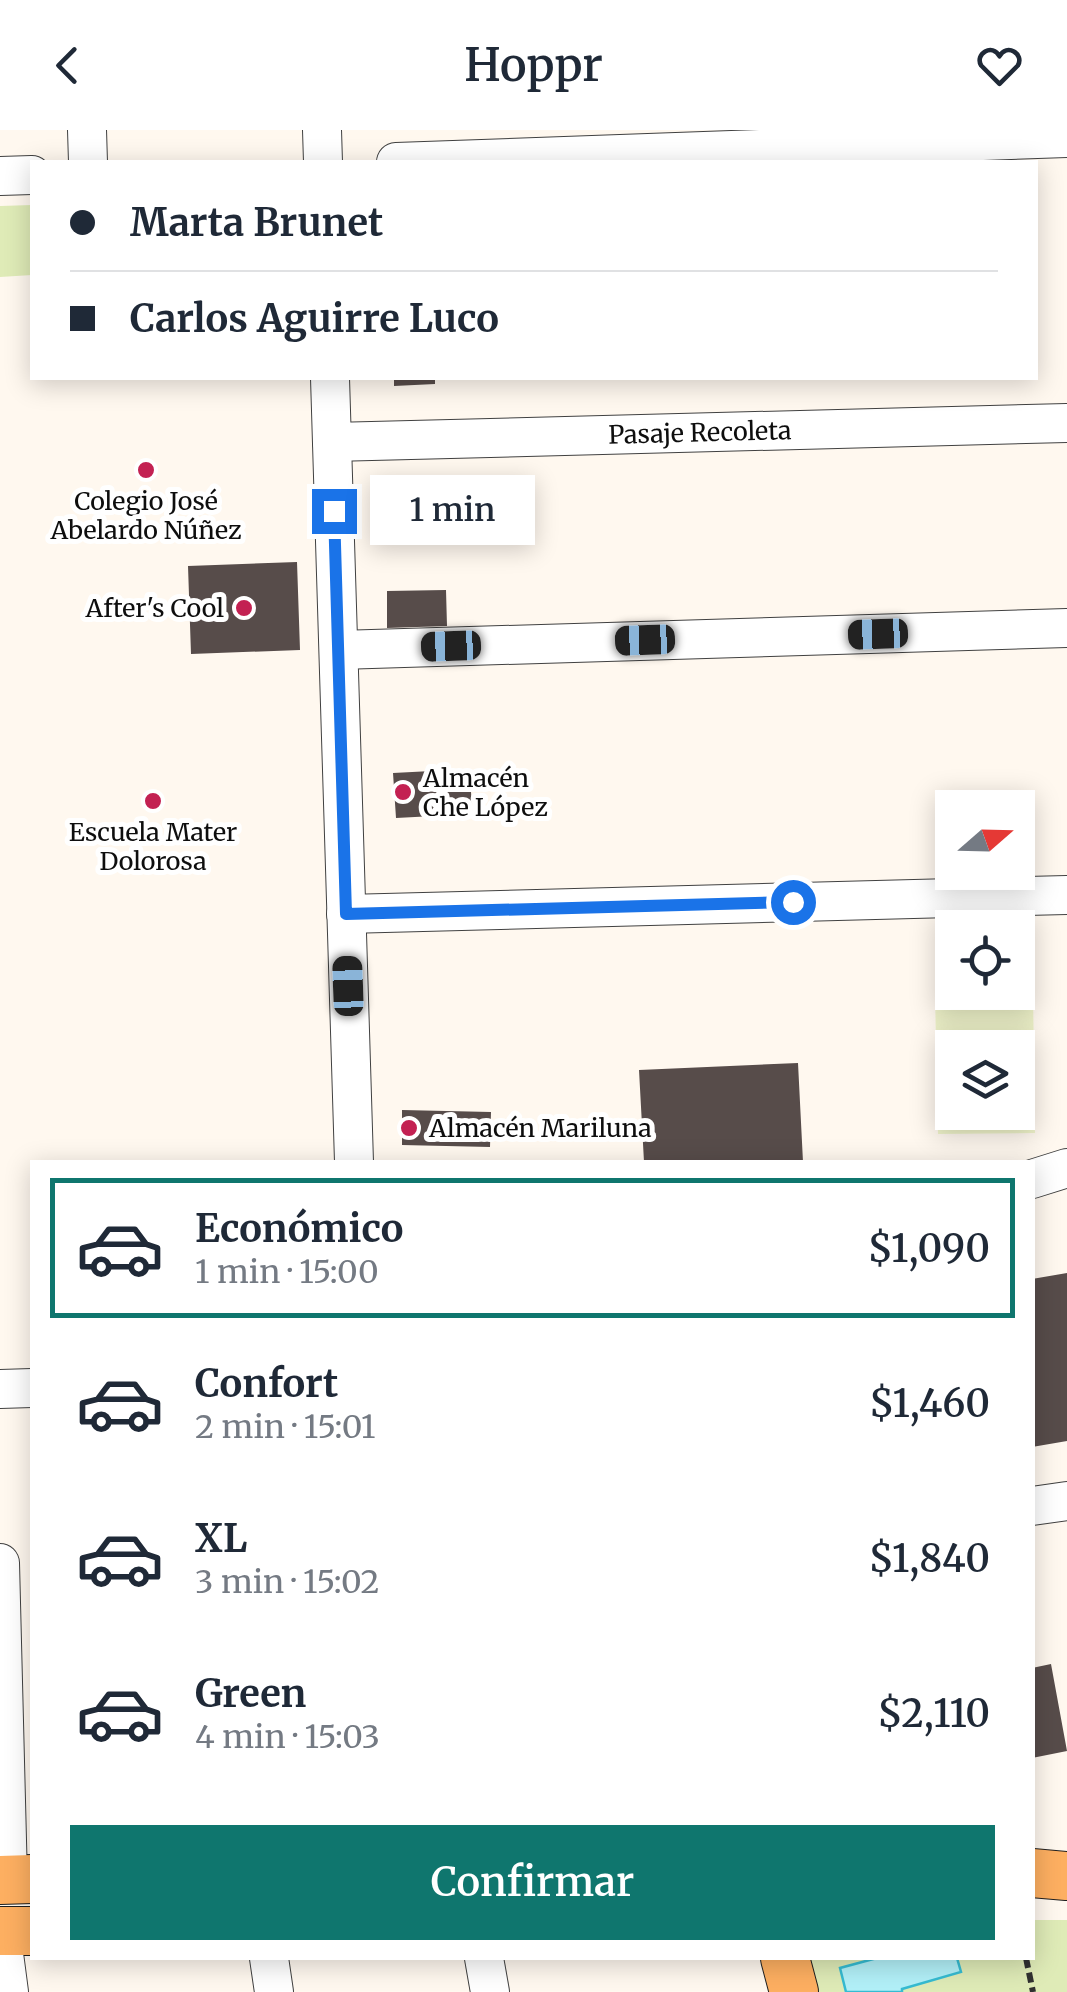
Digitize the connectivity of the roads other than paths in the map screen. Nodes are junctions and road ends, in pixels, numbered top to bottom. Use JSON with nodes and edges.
{"nodes":[{"id":1,"x":86,"y":130,"type":"edge"},
{"id":2,"x":322,"y":130,"type":"edge"},
{"id":3,"x":1067,"y":138,"type":"edge"},
{"id":4,"x":88,"y":160,"type":"edge"},
{"id":5,"x":323,"y":160,"type":"edge"},
{"id":6,"x":452,"y":160,"type":"edge"},
{"id":7,"x":30,"y":175,"type":"edge"},
{"id":8,"x":0,"y":176,"type":"edge"},
{"id":9,"x":330,"y":380,"type":"edge"},
{"id":10,"x":1067,"y":423,"type":"edge"},
{"id":11,"x":332,"y":442,"type":"junction"},
{"id":12,"x":1067,"y":628,"type":"edge"},
{"id":13,"x":338,"y":650,"type":"junction"},
{"id":14,"x":1067,"y":894,"type":"edge"},
{"id":15,"x":346,"y":914,"type":"junction"},
{"id":16,"x":354,"y":1160,"type":"edge"},
{"id":17,"x":1067,"y":1168,"type":"edge"},
{"id":18,"x":1035,"y":1178,"type":"edge"},
{"id":19,"x":30,"y":1388,"type":"edge"},
{"id":20,"x":0,"y":1389,"type":"edge"},
{"id":21,"x":1067,"y":1501,"type":"edge"},
{"id":22,"x":1035,"y":1506,"type":"edge"},
{"id":23,"x":0,"y":1563,"type":"edge"},
{"id":24,"x":1035,"y":1873,"type":"edge"},
{"id":25,"x":1067,"y":1876,"type":"edge"},
{"id":26,"x":14,"y":1879,"type":"edge"},
{"id":27,"x":1067,"y":1904,"type":"edge"},
{"id":28,"x":1035,"y":1907,"type":"edge"},
{"id":29,"x":11,"y":1931,"type":"edge"},
{"id":30,"x":269,"y":1960,"type":"edge"},
{"id":31,"x":484,"y":1960,"type":"edge"},
{"id":32,"x":786,"y":1960,"type":"edge"},
{"id":33,"x":9,"y":1992,"type":"edge"},
{"id":34,"x":274,"y":1992,"type":"edge"},
{"id":35,"x":490,"y":1992,"type":"edge"},
{"id":36,"x":794,"y":1992,"type":"edge"}],
"edges":[{"from":1,"to":4,"type":"street"},
{"from":2,"to":5,"type":"street"},
{"from":3,"to":6,"type":"street"},
{"from":7,"to":8,"type":"street"},
{"from":9,"to":11,"type":"street"},
{"from":10,"to":11,"type":"street","name":"Pasaje Recoleta"},
{"from":11,"to":13,"type":"street"},
{"from":12,"to":13,"type":"street"},
{"from":13,"to":15,"type":"street"},
{"from":14,"to":15,"type":"street"},
{"from":15,"to":16,"type":"street"},
{"from":17,"to":18,"type":"street"},
{"from":19,"to":20,"type":"street"},
{"from":21,"to":22,"type":"street"},
{"from":23,"to":26,"type":"street"},
{"from":24,"to":25,"type":"main road"},
{"from":27,"to":28,"type":"main road"},
{"from":29,"to":33,"type":"street"},
{"from":30,"to":34,"type":"street"},
{"from":31,"to":35,"type":"street"},
{"from":32,"to":36,"type":"main road"}]}
